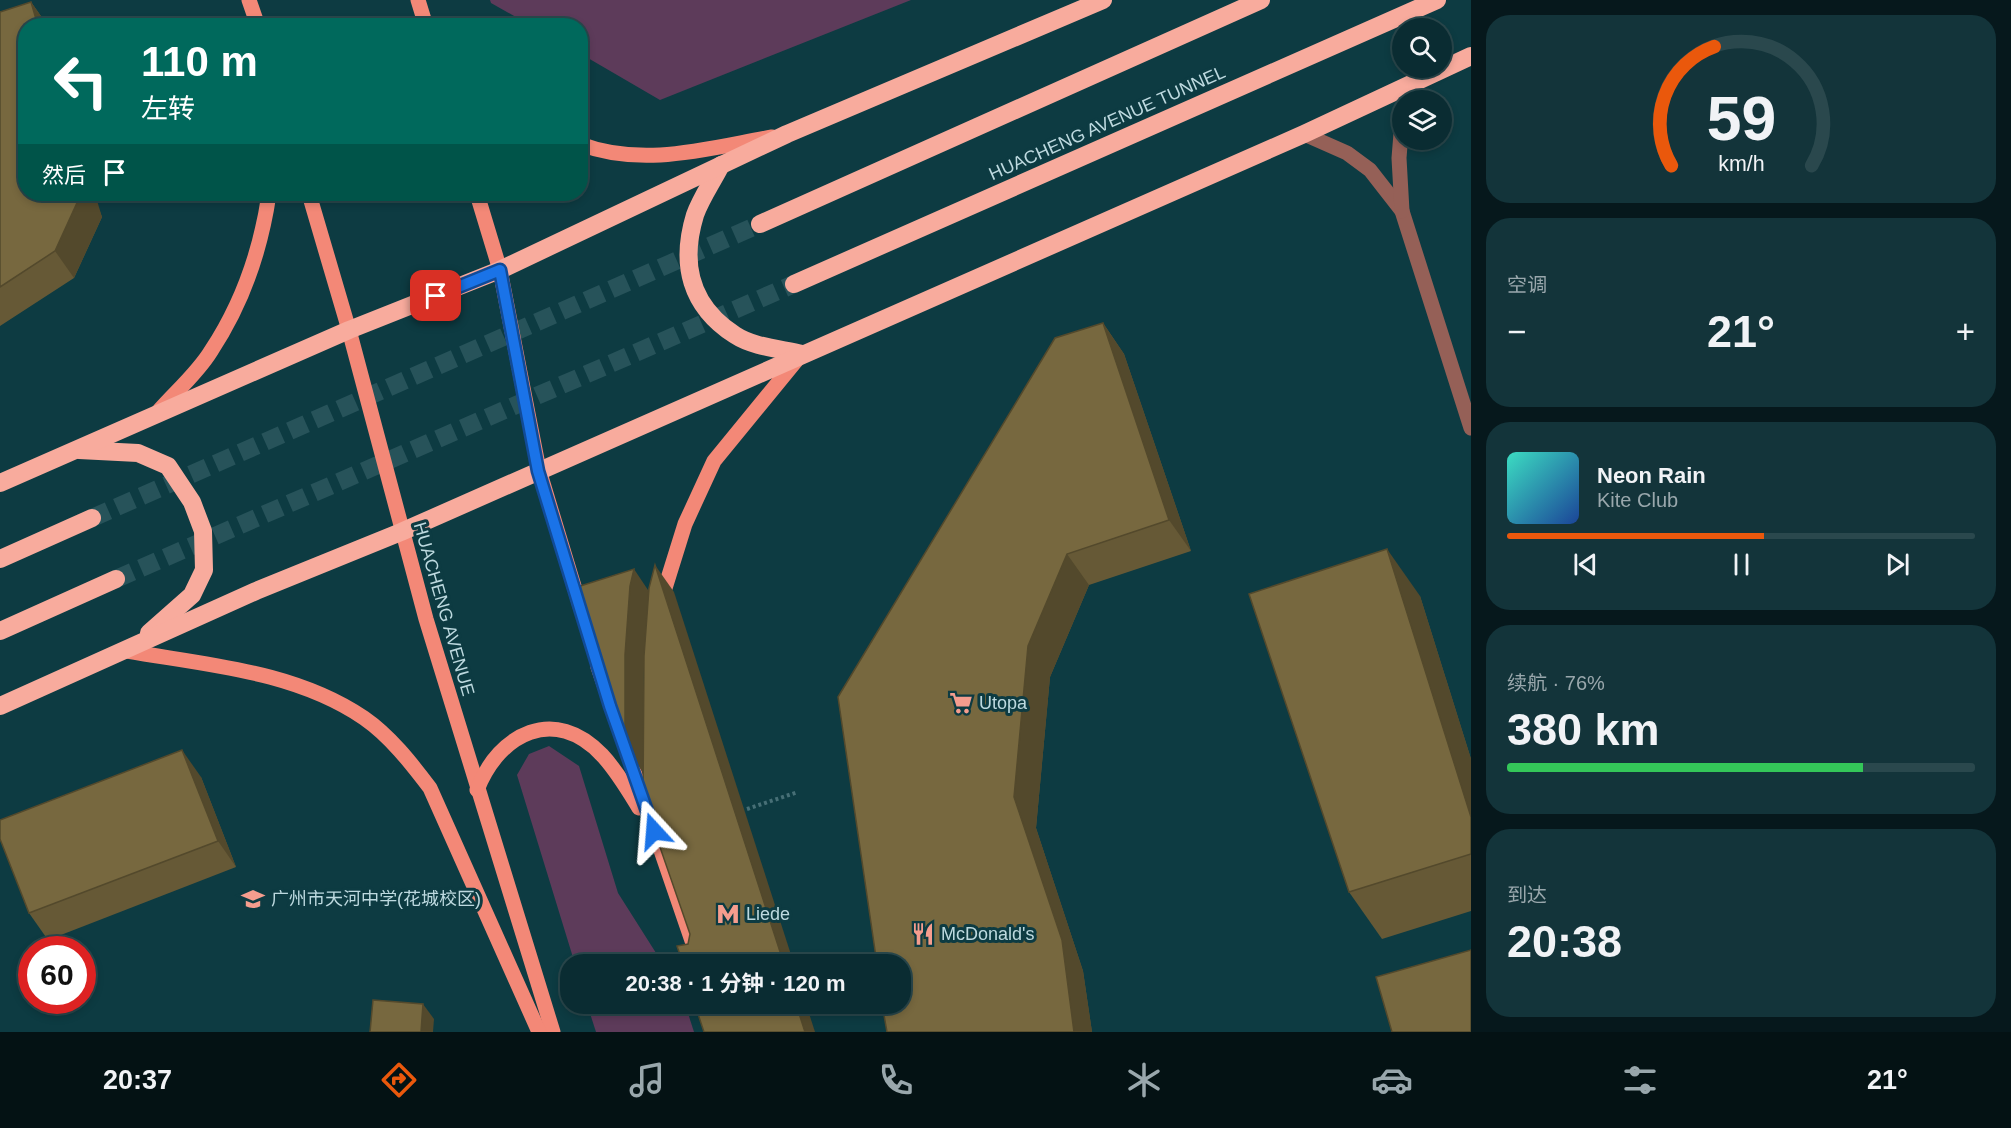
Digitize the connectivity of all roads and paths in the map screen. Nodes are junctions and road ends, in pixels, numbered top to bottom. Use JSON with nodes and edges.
{"nodes":[{"id":1,"x":249,"y":0,"type":"edge"},
{"id":2,"x":418,"y":0,"type":"edge"},
{"id":3,"x":1102,"y":0,"type":"edge"},
{"id":4,"x":1261,"y":0,"type":"edge"},
{"id":5,"x":1437,"y":0,"type":"edge"},
{"id":6,"x":255,"y":18,"type":"edge"},
{"id":7,"x":424,"y":18,"type":"edge"},
{"id":8,"x":1471,"y":56,"type":"edge"},
{"id":9,"x":1416,"y":82,"type":"junction"},
{"id":10,"x":1413,"y":90,"type":"edge"},
{"id":11,"x":787,"y":134,"type":"junction"},
{"id":12,"x":1304,"y":134,"type":"junction"},
{"id":13,"x":588,"y":147,"type":"edge"},
{"id":14,"x":1400,"y":150,"type":"edge"},
{"id":15,"x":721,"y":165,"type":"junction"},
{"id":16,"x":268,"y":201,"type":"edge"},
{"id":17,"x":311,"y":201,"type":"edge"},
{"id":18,"x":479,"y":201,"type":"edge"},
{"id":19,"x":1402,"y":211,"type":"junction"},
{"id":20,"x":760,"y":224,"type":"tunnel mouth"},
{"id":21,"x":500,"y":270,"type":"junction"},
{"id":22,"x":794,"y":284,"type":"tunnel mouth"},
{"id":23,"x":349,"y":330,"type":"junction"},
{"id":24,"x":802,"y":354,"type":"junction"},
{"id":25,"x":157,"y":413,"type":"junction"},
{"id":26,"x":1471,"y":428,"type":"edge"},
{"id":27,"x":76,"y":450,"type":"junction"},
{"id":28,"x":538,"y":471,"type":"junction"},
{"id":29,"x":0,"y":483,"type":"edge"},
{"id":30,"x":92,"y":518,"type":"tunnel mouth"},
{"id":31,"x":401,"y":532,"type":"junction"},
{"id":32,"x":0,"y":559,"type":"edge"},
{"id":33,"x":116,"y":579,"type":"tunnel mouth"},
{"id":34,"x":658,"y":613,"type":"edge"},
{"id":35,"x":583,"y":618,"type":"edge"},
{"id":36,"x":0,"y":631,"type":"edge"},
{"id":37,"x":127,"y":651,"type":"junction"},
{"id":38,"x":593,"y":651,"type":"edge"},
{"id":39,"x":0,"y":706,"type":"edge"},
{"id":40,"x":654,"y":785,"type":"edge"},
{"id":41,"x":477,"y":790,"type":"junction"},
{"id":42,"x":798,"y":792,"type":"dead end"},
{"id":43,"x":747,"y":809,"type":"dead end"},
{"id":44,"x":654,"y":831,"type":"junction"},
{"id":45,"x":697,"y":954,"type":"edge"},
{"id":46,"x":718,"y":1014,"type":"edge"},
{"id":47,"x":539,"y":1032,"type":"edge"},
{"id":48,"x":553,"y":1032,"type":"edge"},
{"id":49,"x":724,"y":1032,"type":"edge"}],
"edges":[{"from":1,"to":6,"type":"main road"},
{"from":2,"to":7,"type":"main road"},
{"from":3,"to":11,"type":"highway"},
{"from":4,"to":20,"type":"highway"},
{"from":5,"to":22,"type":"highway","name":"HUACHENG AVENUE TUNNEL"},
{"from":8,"to":9,"type":"highway"},
{"from":9,"to":10,"type":"street"},
{"from":9,"to":12,"type":"highway"},
{"from":11,"to":13,"type":"main road"},
{"from":11,"to":15,"type":"highway"},
{"from":12,"to":19,"type":"street"},
{"from":12,"to":24,"type":"highway"},
{"from":14,"to":19,"type":"street"},
{"from":15,"to":21,"type":"highway"},
{"from":15,"to":24,"type":"highway"},
{"from":16,"to":25,"type":"main road"},
{"from":17,"to":23,"type":"main road","name":"HUACHENG AVENUE"},
{"from":18,"to":21,"type":"main road"},
{"from":19,"to":26,"type":"street"},
{"from":21,"to":23,"type":"highway"},
{"from":21,"to":28,"type":"main road"},
{"from":23,"to":25,"type":"highway"},
{"from":23,"to":31,"type":"main road","name":"HUACHENG AVENUE"},
{"from":24,"to":28,"type":"highway"},
{"from":24,"to":34,"type":"main road"},
{"from":25,"to":27,"type":"highway"},
{"from":27,"to":29,"type":"highway"},
{"from":27,"to":37,"type":"highway"},
{"from":28,"to":31,"type":"highway"},
{"from":28,"to":35,"type":"main road"},
{"from":30,"to":32,"type":"highway"},
{"from":31,"to":37,"type":"highway"},
{"from":31,"to":41,"type":"main road","name":"HUACHENG AVENUE"},
{"from":33,"to":36,"type":"highway"},
{"from":37,"to":39,"type":"highway"},
{"from":37,"to":47,"type":"main road"},
{"from":38,"to":44,"type":"main road"},
{"from":40,"to":44,"type":"main road"},
{"from":41,"to":44,"type":"main road"},
{"from":41,"to":48,"type":"main road","name":"HUACHENG AVENUE"},
{"from":42,"to":43,"type":"path"},
{"from":44,"to":45,"type":"main road"},
{"from":46,"to":49,"type":"main road"}]}
